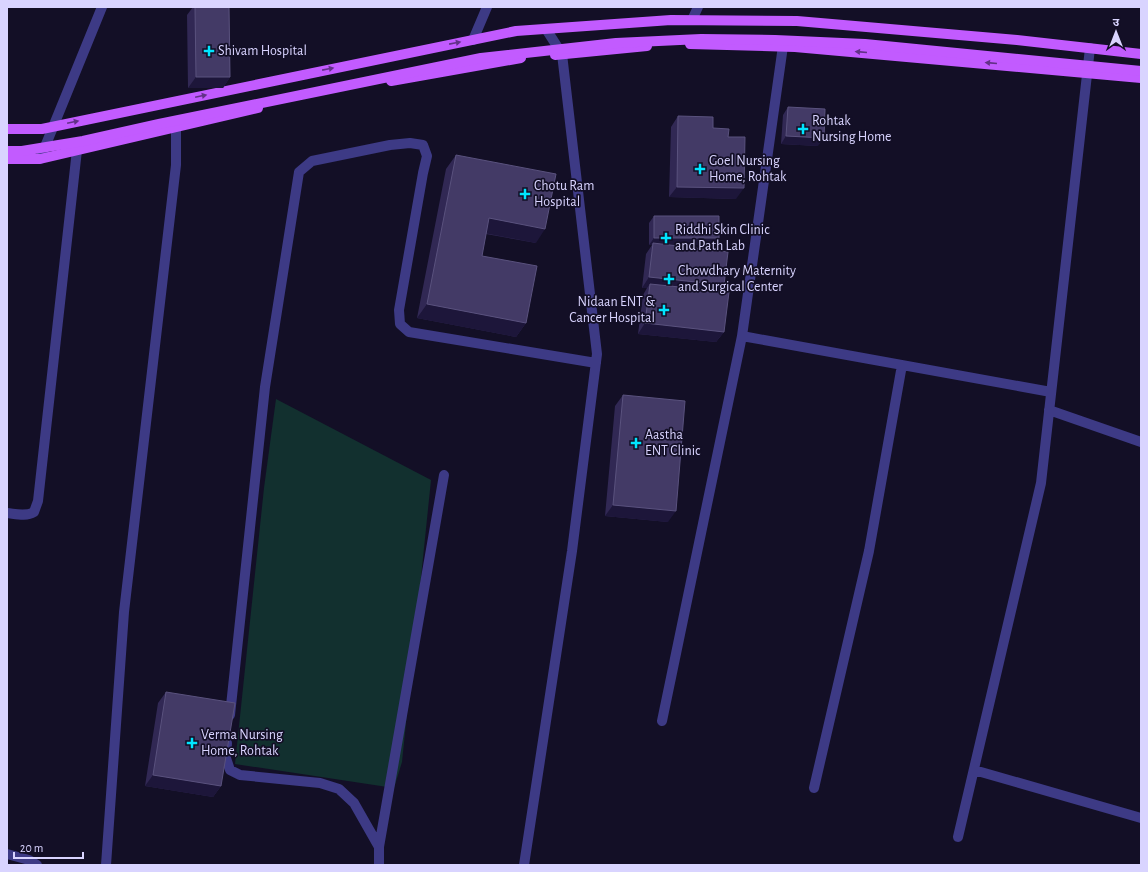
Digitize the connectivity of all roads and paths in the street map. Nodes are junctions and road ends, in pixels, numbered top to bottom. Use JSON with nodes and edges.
{"nodes":[{"id":1,"x":102,"y":7,"type":"edge"},
{"id":2,"x":486,"y":7,"type":"edge"},
{"id":3,"x":698,"y":7,"type":"edge"},
{"id":4,"x":692,"y":20,"type":"junction"},
{"id":5,"x":546,"y":29,"type":"junction"},
{"id":6,"x":473,"y":40,"type":"junction"},
{"id":7,"x":783,"y":46,"type":"junction"},
{"id":8,"x":1090,"y":48,"type":"junction"},
{"id":9,"x":562,"y":54,"type":"junction"},
{"id":10,"x":1141,"y":54,"type":"edge"},
{"id":11,"x":1141,"y":70,"type":"edge"},
{"id":12,"x":1087,"y":72,"type":"junction"},
{"id":13,"x":1141,"y":78,"type":"edge"},
{"id":14,"x":54,"y":127,"type":"junction"},
{"id":15,"x":176,"y":127,"type":"junction"},
{"id":16,"x":7,"y":129,"type":"edge"},
{"id":17,"x":77,"y":150,"type":"junction"},
{"id":18,"x":7,"y":151,"type":"edge"},
{"id":19,"x":7,"y":159,"type":"edge"},
{"id":20,"x":40,"y":159,"type":"junction"},
{"id":21,"x":742,"y":336,"type":"junction"},
{"id":22,"x":596,"y":363,"type":"junction"},
{"id":23,"x":902,"y":365,"type":"junction"},
{"id":24,"x":1051,"y":392,"type":"junction"},
{"id":25,"x":1049,"y":410,"type":"junction"},
{"id":26,"x":1141,"y":442,"type":"edge"},
{"id":27,"x":444,"y":475,"type":"dead end"},
{"id":28,"x":7,"y":513,"type":"edge"},
{"id":29,"x":662,"y":721,"type":"dead end"},
{"id":30,"x":974,"y":770,"type":"junction"},
{"id":31,"x":814,"y":788,"type":"dead end"},
{"id":32,"x":1141,"y":818,"type":"edge"},
{"id":33,"x":958,"y":837,"type":"dead end"},
{"id":34,"x":380,"y":847,"type":"junction"},
{"id":35,"x":7,"y":854,"type":"edge"},
{"id":36,"x":37,"y":865,"type":"edge"},
{"id":37,"x":106,"y":865,"type":"edge"},
{"id":38,"x":379,"y":865,"type":"edge"},
{"id":39,"x":524,"y":865,"type":"edge"}],
"edges":[{"from":1,"to":14,"type":"street"},
{"from":2,"to":6,"type":"street"},
{"from":3,"to":4,"type":"street"},
{"from":4,"to":5,"type":"main road"},
{"from":4,"to":8,"type":"main road"},
{"from":5,"to":6,"type":"main road"},
{"from":5,"to":9,"type":"street"},
{"from":14,"to":6,"type":"main road","one_way":true},
{"from":7,"to":9,"type":"main road"},
{"from":12,"to":7,"type":"main road","one_way":true},
{"from":7,"to":21,"type":"street"},
{"from":8,"to":10,"type":"main road"},
{"from":8,"to":12,"type":"street"},
{"from":9,"to":15,"type":"main road"},
{"from":9,"to":22,"type":"street"},
{"from":11,"to":18,"type":"main road","bridge":true},
{"from":12,"to":13,"type":"main road"},
{"from":12,"to":24,"type":"street"},
{"from":14,"to":16,"type":"main road"},
{"from":14,"to":20,"type":"street"},
{"from":15,"to":17,"type":"main road"},
{"from":15,"to":37,"type":"street"},
{"from":17,"to":20,"type":"main road"},
{"from":17,"to":28,"type":"street"},
{"from":19,"to":20,"type":"main road"},
{"from":21,"to":23,"type":"street"},
{"from":21,"to":29,"type":"street"},
{"from":22,"to":34,"type":"street"},
{"from":22,"to":39,"type":"street"},
{"from":23,"to":24,"type":"street"},
{"from":23,"to":31,"type":"street"},
{"from":24,"to":25,"type":"street"},
{"from":25,"to":26,"type":"street"},
{"from":25,"to":30,"type":"street"},
{"from":27,"to":34,"type":"street"},
{"from":30,"to":32,"type":"street"},
{"from":30,"to":33,"type":"street"},
{"from":34,"to":38,"type":"street"},
{"from":35,"to":36,"type":"street"}]}
